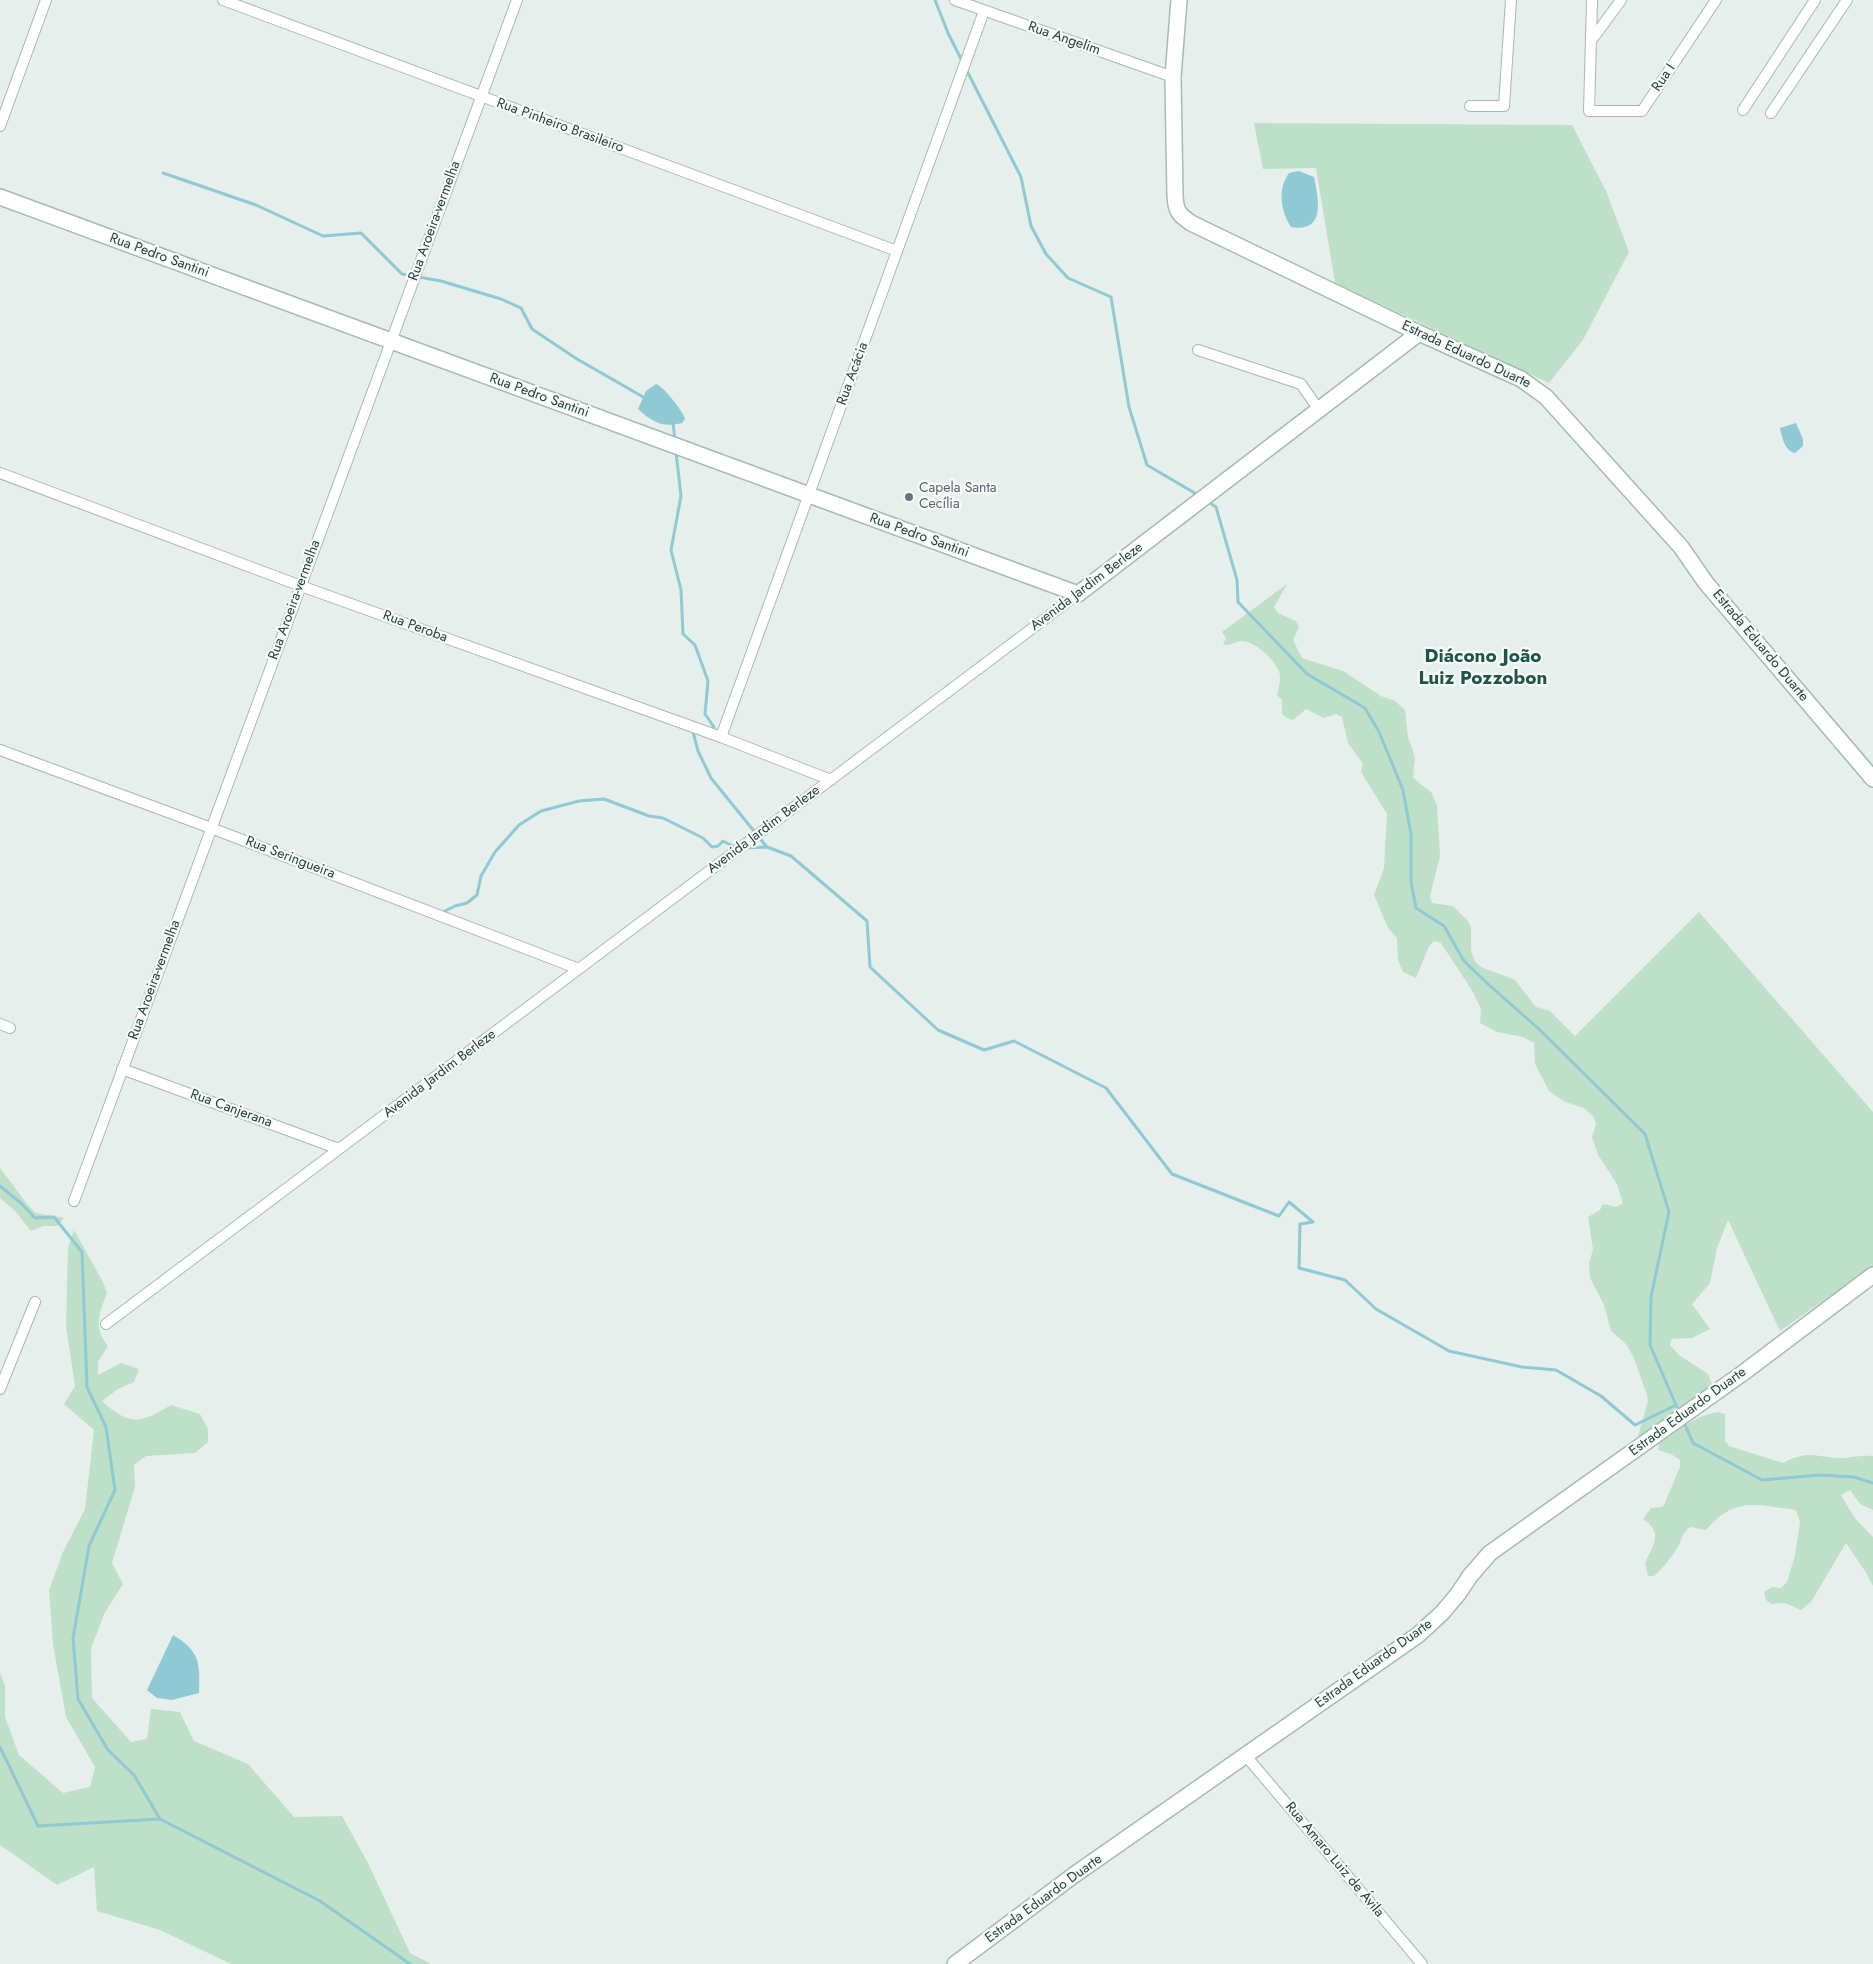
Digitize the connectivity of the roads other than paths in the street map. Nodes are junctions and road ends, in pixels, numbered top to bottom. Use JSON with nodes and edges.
{"nodes":[{"id":1,"x":46,"y":0,"type":"edge"},
{"id":2,"x":223,"y":0,"type":"edge"},
{"id":3,"x":517,"y":0,"type":"edge"},
{"id":4,"x":955,"y":0,"type":"edge"},
{"id":5,"x":1179,"y":0,"type":"edge"},
{"id":6,"x":1511,"y":0,"type":"edge"},
{"id":7,"x":1592,"y":0,"type":"edge"},
{"id":8,"x":1621,"y":0,"type":"edge"},
{"id":9,"x":1716,"y":0,"type":"edge"},
{"id":10,"x":1815,"y":0,"type":"edge"},
{"id":11,"x":1847,"y":0,"type":"edge"},
{"id":12,"x":984,"y":11,"type":"junction"},
{"id":13,"x":1590,"y":42,"type":"junction"},
{"id":14,"x":1173,"y":77,"type":"junction"},
{"id":15,"x":481,"y":97,"type":"junction"},
{"id":16,"x":1470,"y":106,"type":"dead end"},
{"id":17,"x":1743,"y":110,"type":"dead end"},
{"id":18,"x":1771,"y":113,"type":"dead end"},
{"id":19,"x":0,"y":126,"type":"edge"},
{"id":20,"x":0,"y":197,"type":"edge"},
{"id":21,"x":897,"y":251,"type":"junction"},
{"id":22,"x":1419,"y":333,"type":"junction"},
{"id":23,"x":391,"y":341,"type":"junction"},
{"id":24,"x":1198,"y":350,"type":"dead end"},
{"id":25,"x":1319,"y":410,"type":"junction"},
{"id":26,"x":0,"y":473,"type":"edge"},
{"id":27,"x":809,"y":495,"type":"junction"},
{"id":28,"x":301,"y":586,"type":"junction"},
{"id":29,"x":1078,"y":594,"type":"junction"},
{"id":30,"x":722,"y":737,"type":"junction"},
{"id":31,"x":0,"y":750,"type":"edge"},
{"id":32,"x":1873,"y":779,"type":"edge"},
{"id":33,"x":831,"y":780,"type":"junction"},
{"id":34,"x":211,"y":828,"type":"junction"},
{"id":35,"x":579,"y":969,"type":"junction"},
{"id":36,"x":0,"y":1024,"type":"edge"},
{"id":37,"x":10,"y":1028,"type":"dead end"},
{"id":38,"x":122,"y":1069,"type":"junction"},
{"id":39,"x":339,"y":1149,"type":"junction"},
{"id":40,"x":74,"y":1201,"type":"dead end"},
{"id":41,"x":1873,"y":1275,"type":"edge"},
{"id":42,"x":35,"y":1302,"type":"dead end"},
{"id":43,"x":106,"y":1324,"type":"dead end"},
{"id":44,"x":0,"y":1389,"type":"edge"},
{"id":45,"x":1246,"y":1756,"type":"junction"},
{"id":46,"x":955,"y":1964,"type":"edge"},
{"id":47,"x":1422,"y":1964,"type":"edge"}],
"edges":[{"from":1,"to":19,"type":"street"},
{"from":2,"to":15,"type":"street","name":"Rua Pinheiro Brasileiro"},
{"from":3,"to":15,"type":"street","name":"Rua Aroeira-vermelha"},
{"from":4,"to":12,"type":"street","name":"Rua Angelim"},
{"from":5,"to":14,"type":"street","name":"Estrada Eduardo Duarte"},
{"from":6,"to":16,"type":"street"},
{"from":7,"to":13,"type":"street"},
{"from":8,"to":13,"type":"street"},
{"from":9,"to":13,"type":"street","name":"Rua I"},
{"from":10,"to":17,"type":"street"},
{"from":11,"to":18,"type":"street"},
{"from":12,"to":14,"type":"street","name":"Rua Angelim"},
{"from":12,"to":21,"type":"street","name":"Rua Acácia"},
{"from":14,"to":22,"type":"street","name":"Estrada Eduardo Duarte"},
{"from":15,"to":21,"type":"street","name":"Rua Pinheiro Brasileiro"},
{"from":15,"to":23,"type":"street","name":"Rua Aroeira-vermelha"},
{"from":20,"to":23,"type":"street","name":"Rua Pedro Santini"},
{"from":21,"to":27,"type":"street","name":"Rua Acácia"},
{"from":22,"to":25,"type":"street","name":"Avenida Jardim Berleze"},
{"from":22,"to":32,"type":"street","name":"Estrada Eduardo Duarte"},
{"from":23,"to":27,"type":"street","name":"Rua Pedro Santini"},
{"from":23,"to":28,"type":"street","name":"Rua Aroeira-vermelha"},
{"from":24,"to":25,"type":"street"},
{"from":25,"to":29,"type":"street","name":"Avenida Jardim Berleze"},
{"from":26,"to":28,"type":"street","name":"Rua Peroba"},
{"from":27,"to":29,"type":"street","name":"Rua Pedro Santini"},
{"from":27,"to":30,"type":"street","name":"Rua Acácia"},
{"from":28,"to":30,"type":"street","name":"Rua Peroba"},
{"from":28,"to":34,"type":"street","name":"Rua Aroeira-vermelha"},
{"from":29,"to":33,"type":"street","name":"Avenida Jardim Berleze"},
{"from":30,"to":33,"type":"street","name":"Rua Peroba"},
{"from":31,"to":34,"type":"street","name":"Rua Seringueira"},
{"from":33,"to":35,"type":"street","name":"Avenida Jardim Berleze"},
{"from":34,"to":35,"type":"street","name":"Rua Seringueira"},
{"from":34,"to":38,"type":"street","name":"Rua Aroeira-vermelha"},
{"from":35,"to":39,"type":"street","name":"Avenida Jardim Berleze"},
{"from":36,"to":37,"type":"street"},
{"from":38,"to":39,"type":"street","name":"Rua Canjerana"},
{"from":38,"to":40,"type":"street","name":"Rua Aroeira-vermelha"},
{"from":39,"to":43,"type":"street","name":"Avenida Jardim Berleze"},
{"from":41,"to":45,"type":"street","name":"Estrada Eduardo Duarte"},
{"from":42,"to":44,"type":"street"},
{"from":45,"to":46,"type":"street","name":"Estrada Eduardo Duarte"},
{"from":45,"to":47,"type":"street","name":"Rua Amaro Luiz de Ávila"}]}
